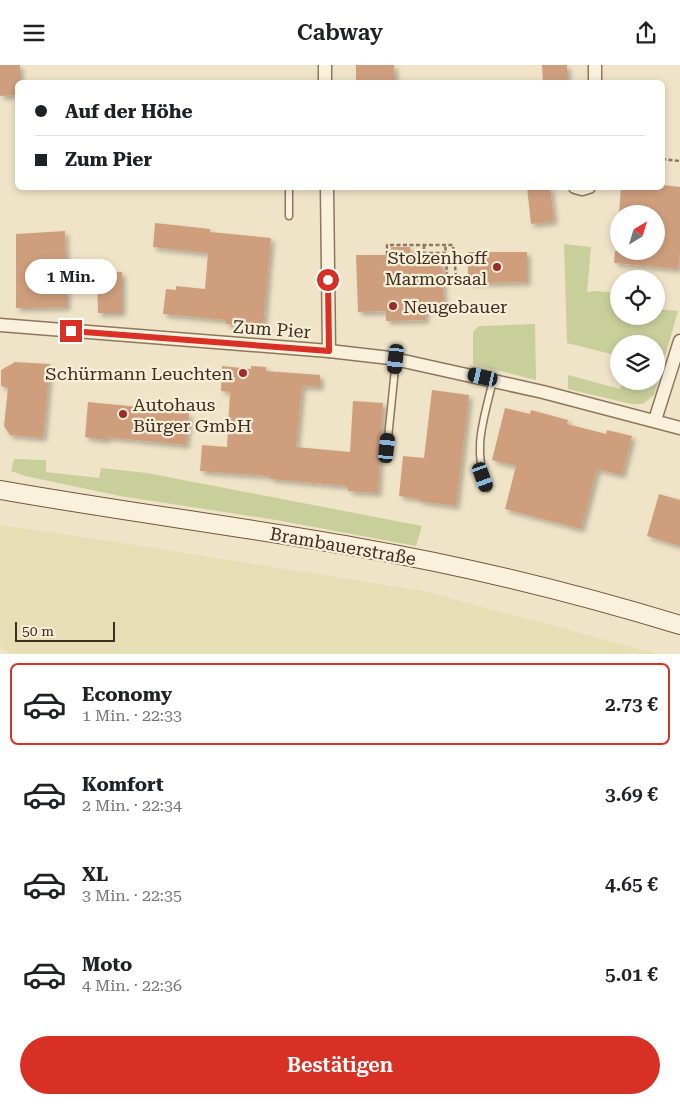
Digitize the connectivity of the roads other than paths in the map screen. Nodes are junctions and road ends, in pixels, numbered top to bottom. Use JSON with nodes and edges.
{"nodes":[{"id":1,"x":325,"y":65,"type":"edge"},
{"id":2,"x":595,"y":65,"type":"edge"},
{"id":3,"x":325,"y":80,"type":"edge"},
{"id":4,"x":596,"y":80,"type":"edge"},
{"id":5,"x":289,"y":190,"type":"edge"},
{"id":6,"x":327,"y":190,"type":"edge"},
{"id":7,"x":289,"y":217,"type":"dead end"},
{"id":8,"x":0,"y":325,"type":"edge"},
{"id":9,"x":680,"y":341,"type":"edge"},
{"id":10,"x":329,"y":351,"type":"junction"},
{"id":11,"x":396,"y":359,"type":"junction"},
{"id":12,"x":493,"y":380,"type":"junction"},
{"id":13,"x":655,"y":420,"type":"junction"},
{"id":14,"x":680,"y":428,"type":"edge"},
{"id":15,"x":387,"y":448,"type":"dead end"},
{"id":16,"x":0,"y":487,"type":"edge"},
{"id":17,"x":487,"y":488,"type":"dead end"},
{"id":18,"x":680,"y":625,"type":"edge"}],
"edges":[{"from":1,"to":3,"type":"street"},
{"from":2,"to":4,"type":"street"},
{"from":5,"to":7,"type":"lane"},
{"from":6,"to":10,"type":"street"},
{"from":8,"to":10,"type":"street","name":"Zum Pier"},
{"from":9,"to":13,"type":"street"},
{"from":10,"to":11,"type":"street","name":"Zum Pier"},
{"from":11,"to":12,"type":"street","name":"Zum Pier"},
{"from":11,"to":15,"type":"lane"},
{"from":12,"to":13,"type":"street","name":"Zum Pier"},
{"from":12,"to":17,"type":"lane"},
{"from":13,"to":14,"type":"street","name":"Zum Pier"},
{"from":16,"to":18,"type":"main road","name":"Brambauerstraße"}]}
